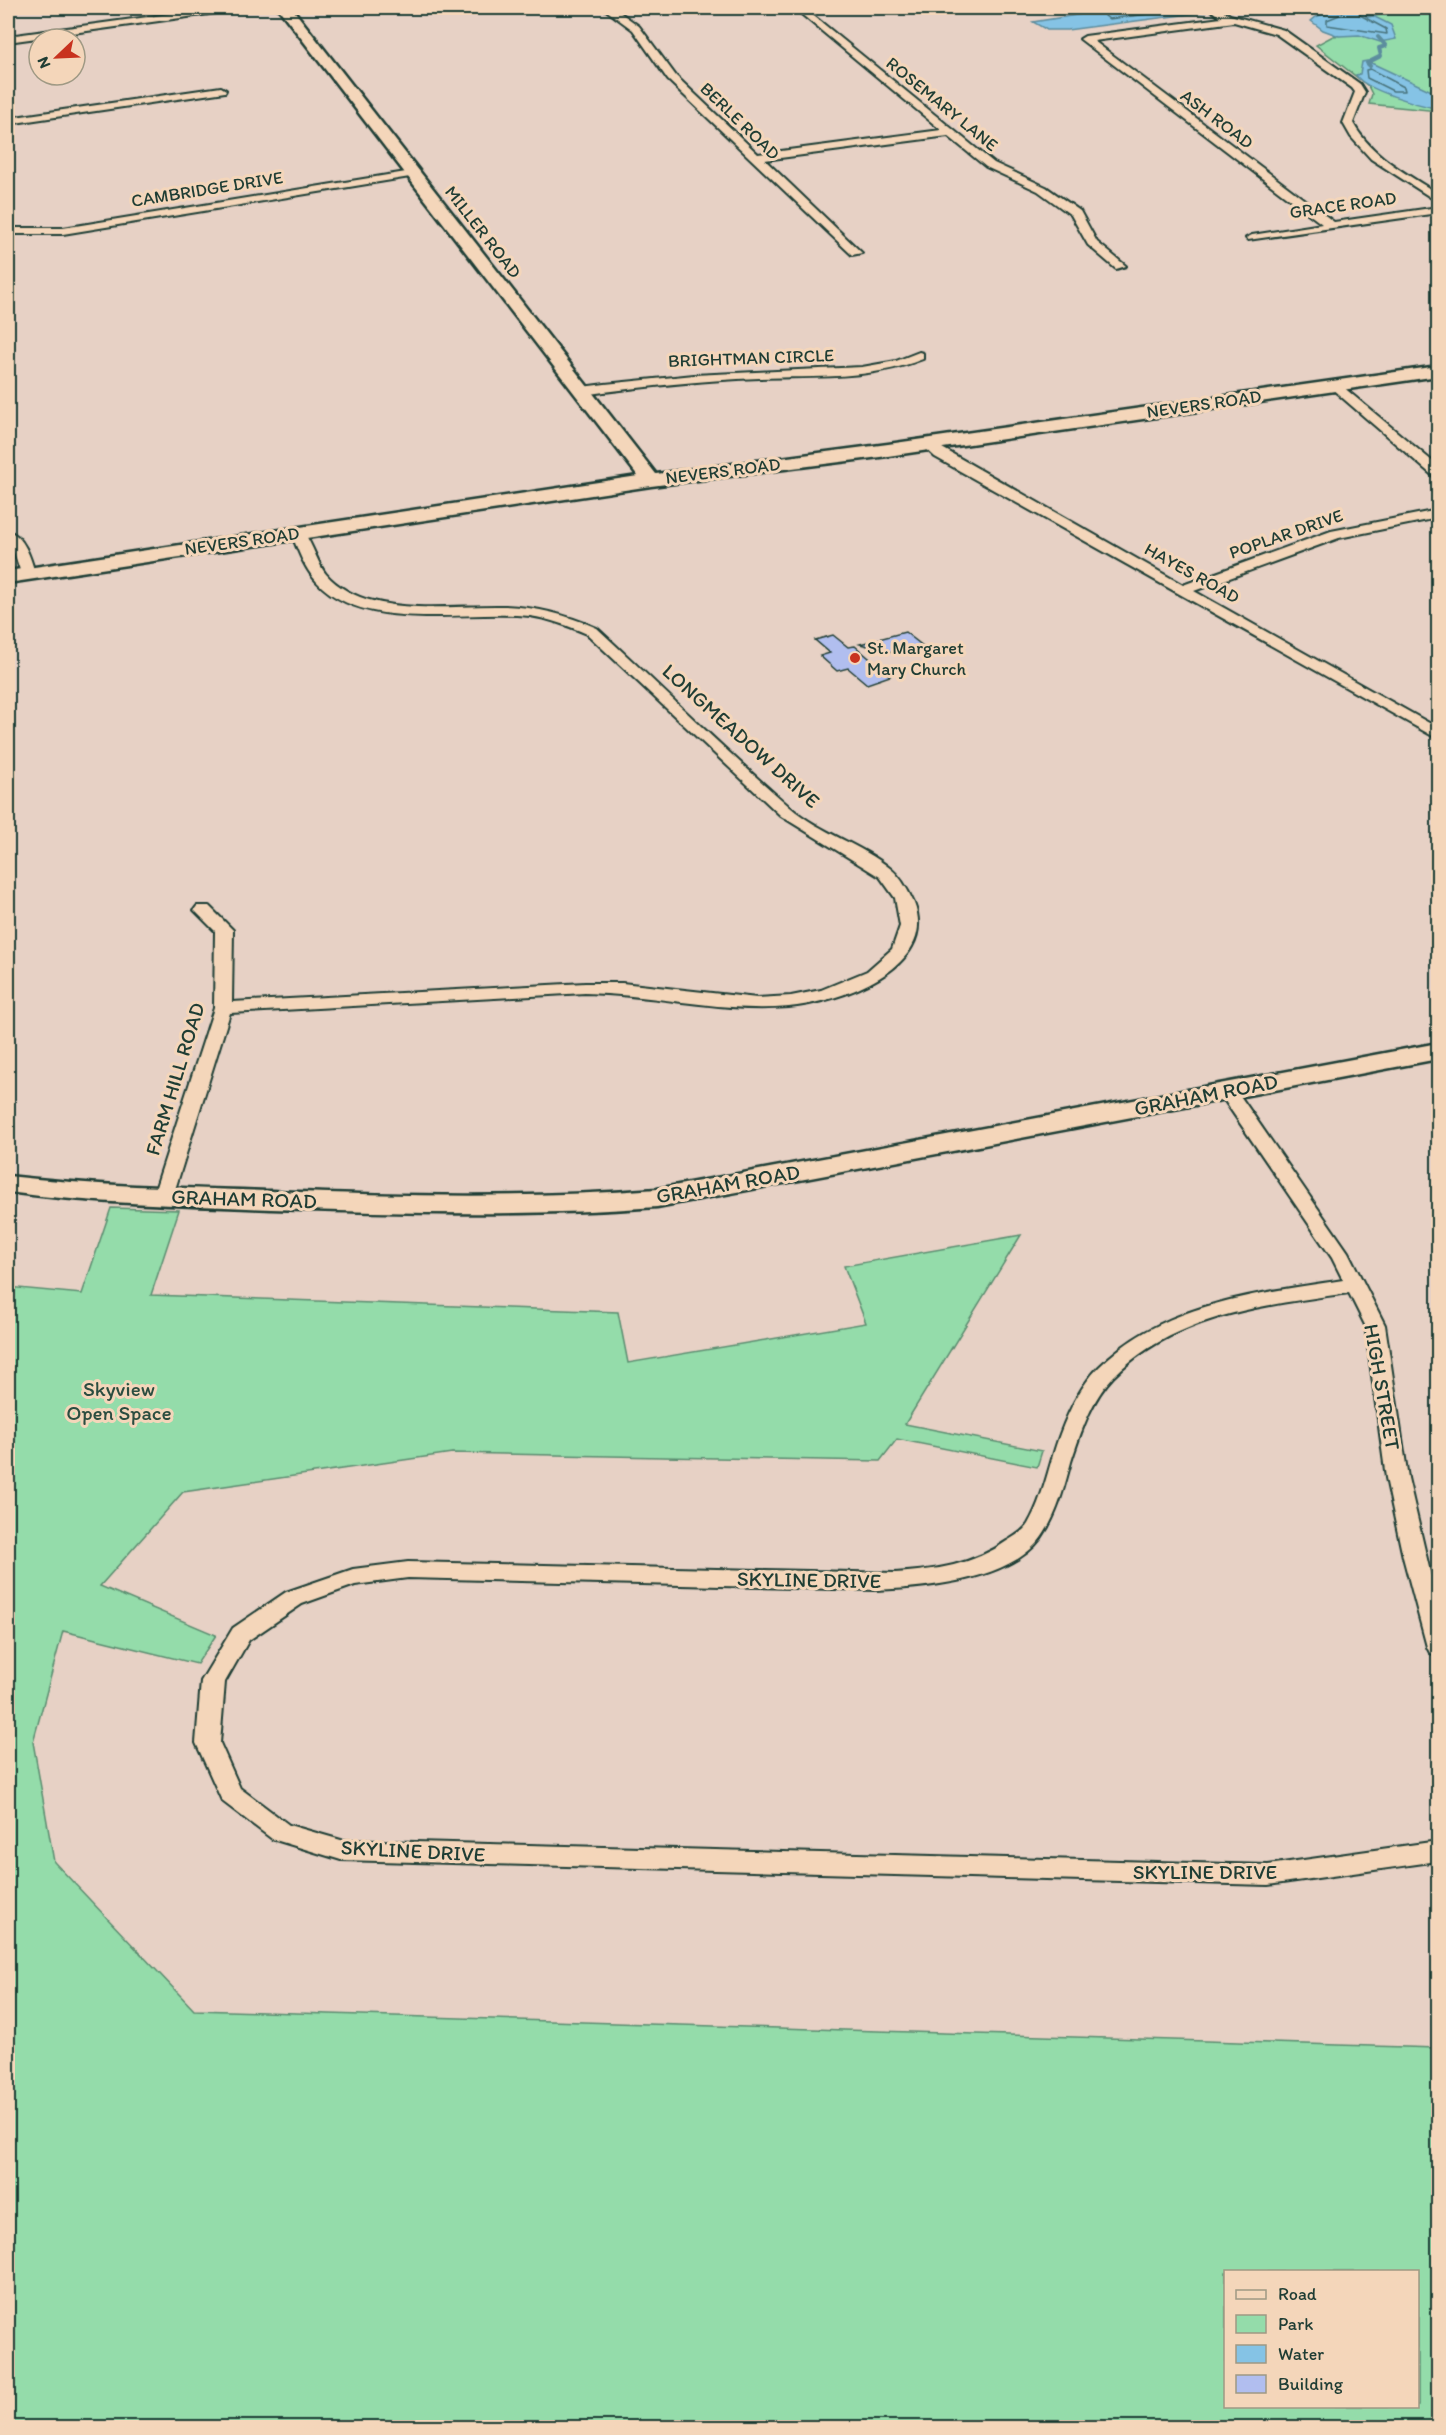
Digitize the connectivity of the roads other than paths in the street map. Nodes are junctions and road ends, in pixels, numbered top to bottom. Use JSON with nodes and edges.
{"nodes":[{"id":1,"x":231,"y":8,"type":"edge"},
{"id":2,"x":285,"y":8,"type":"edge"},
{"id":3,"x":608,"y":8,"type":"edge"},
{"id":4,"x":799,"y":8,"type":"edge"},
{"id":5,"x":1213,"y":8,"type":"edge"},
{"id":6,"x":1234,"y":19,"type":"junction"},
{"id":7,"x":9,"y":37,"type":"edge"},
{"id":8,"x":221,"y":90,"type":"dead end"},
{"id":9,"x":8,"y":122,"type":"edge"},
{"id":10,"x":951,"y":132,"type":"junction"},
{"id":11,"x":755,"y":158,"type":"junction"},
{"id":12,"x":412,"y":174,"type":"junction"},
{"id":13,"x":1438,"y":199,"type":"edge"},
{"id":14,"x":1438,"y":210,"type":"edge"},
{"id":15,"x":1330,"y":225,"type":"junction"},
{"id":16,"x":8,"y":231,"type":"edge"},
{"id":17,"x":1252,"y":238,"type":"dead end"},
{"id":18,"x":856,"y":253,"type":"dead end"},
{"id":19,"x":1120,"y":266,"type":"dead end"},
{"id":20,"x":919,"y":356,"type":"dead end"},
{"id":21,"x":1438,"y":371,"type":"edge"},
{"id":22,"x":1336,"y":385,"type":"junction"},
{"id":23,"x":582,"y":391,"type":"junction"},
{"id":24,"x":928,"y":444,"type":"junction"},
{"id":25,"x":1438,"y":473,"type":"edge"},
{"id":26,"x":651,"y":480,"type":"junction"},
{"id":27,"x":1438,"y":514,"type":"edge"},
{"id":28,"x":298,"y":532,"type":"junction"},
{"id":29,"x":8,"y":540,"type":"edge"},
{"id":30,"x":13,"y":573,"type":"edge"},
{"id":31,"x":1182,"y":590,"type":"junction"},
{"id":32,"x":1438,"y":734,"type":"edge"},
{"id":33,"x":204,"y":910,"type":"dead end"},
{"id":34,"x":223,"y":1008,"type":"junction"},
{"id":35,"x":1438,"y":1051,"type":"edge"},
{"id":36,"x":1227,"y":1091,"type":"junction"},
{"id":37,"x":8,"y":1184,"type":"edge"},
{"id":38,"x":162,"y":1196,"type":"junction"},
{"id":39,"x":1357,"y":1285,"type":"junction"},
{"id":40,"x":1438,"y":1647,"type":"edge"},
{"id":41,"x":1438,"y":1851,"type":"edge"}],
"edges":[{"from":1,"to":7,"type":"street"},
{"from":2,"to":12,"type":"street","name":"MILLER ROAD"},
{"from":3,"to":11,"type":"street","name":"BERLE ROAD"},
{"from":4,"to":10,"type":"street","name":"ROSEMARY LANE"},
{"from":5,"to":6,"type":"street"},
{"from":6,"to":13,"type":"street"},
{"from":6,"to":15,"type":"street","name":"ASH ROAD"},
{"from":8,"to":9,"type":"street"},
{"from":10,"to":11,"type":"street"},
{"from":10,"to":19,"type":"street","name":"ROSEMARY LANE"},
{"from":11,"to":18,"type":"street","name":"BERLE ROAD"},
{"from":12,"to":16,"type":"street","name":"CAMBRIDGE DRIVE"},
{"from":12,"to":23,"type":"street","name":"MILLER ROAD"},
{"from":14,"to":15,"type":"street","name":"GRACE ROAD"},
{"from":15,"to":17,"type":"street","name":"GRACE ROAD"},
{"from":20,"to":23,"type":"street","name":"BRIGHTMAN CIRCLE"},
{"from":21,"to":22,"type":"street","name":"NEVERS ROAD"},
{"from":22,"to":24,"type":"street","name":"NEVERS ROAD"},
{"from":22,"to":25,"type":"street"},
{"from":23,"to":26,"type":"street","name":"MILLER ROAD"},
{"from":24,"to":26,"type":"street","name":"NEVERS ROAD"},
{"from":24,"to":31,"type":"street","name":"HAYES ROAD"},
{"from":26,"to":28,"type":"street","name":"NEVERS ROAD"},
{"from":27,"to":31,"type":"street","name":"POPLAR DRIVE"},
{"from":28,"to":30,"type":"street","name":"NEVERS ROAD"},
{"from":28,"to":34,"type":"street","name":"LONGMEADOW DRIVE"},
{"from":29,"to":30,"type":"street"},
{"from":31,"to":32,"type":"street","name":"HAYES ROAD"},
{"from":33,"to":34,"type":"street","name":"FARM HILL ROAD"},
{"from":34,"to":38,"type":"street","name":"FARM HILL ROAD"},
{"from":35,"to":36,"type":"street","name":"GRAHAM ROAD"},
{"from":36,"to":38,"type":"street","name":"GRAHAM ROAD"},
{"from":36,"to":39,"type":"street","name":"HIGH STREET"},
{"from":37,"to":38,"type":"street","name":"GRAHAM ROAD"},
{"from":39,"to":40,"type":"street","name":"HIGH STREET"},
{"from":39,"to":41,"type":"street","name":"SKYLINE DRIVE"}]}
